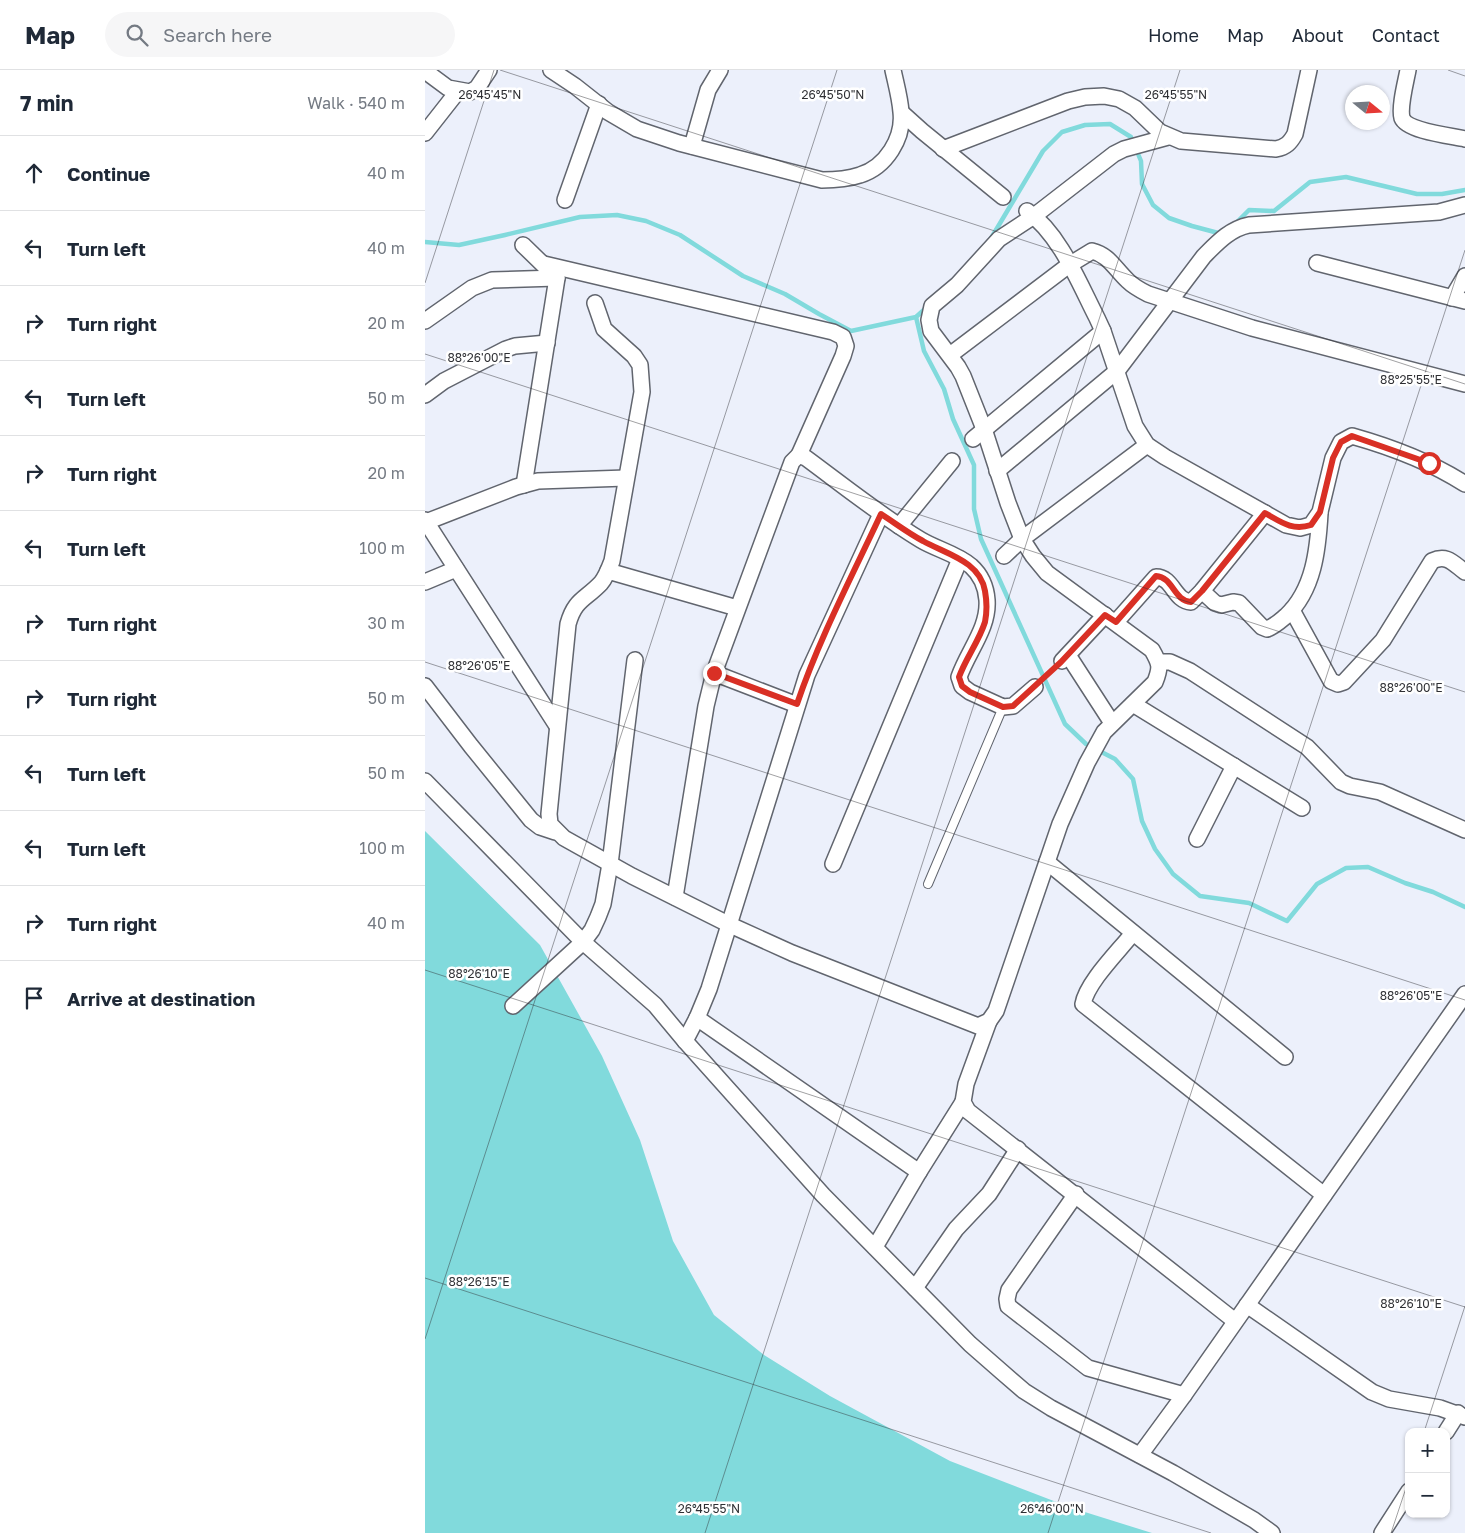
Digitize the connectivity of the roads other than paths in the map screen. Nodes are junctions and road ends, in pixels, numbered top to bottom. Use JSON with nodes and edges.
{"nodes":[{"id":1,"x":489,"y":70,"type":"edge"},
{"id":2,"x":551,"y":70,"type":"edge"},
{"id":3,"x":569,"y":70,"type":"edge"},
{"id":4,"x":720,"y":70,"type":"edge"},
{"id":5,"x":893,"y":70,"type":"edge"},
{"id":6,"x":1309,"y":70,"type":"edge"},
{"id":7,"x":1408,"y":70,"type":"edge"},
{"id":8,"x":425,"y":71,"type":"edge"},
{"id":9,"x":575,"y":86,"type":"junction"},
{"id":10,"x":459,"y":91,"type":"junction"},
{"id":11,"x":599,"y":104,"type":"junction"},
{"id":12,"x":902,"y":113,"type":"junction"},
{"id":13,"x":425,"y":133,"type":"edge"},
{"id":14,"x":1168,"y":137,"type":"junction"},
{"id":15,"x":1465,"y":139,"type":"edge"},
{"id":16,"x":692,"y":146,"type":"junction"},
{"id":17,"x":943,"y":149,"type":"junction"},
{"id":18,"x":1003,"y":197,"type":"dead end"},
{"id":19,"x":565,"y":200,"type":"dead end"},
{"id":20,"x":1465,"y":205,"type":"edge"},
{"id":21,"x":1031,"y":213,"type":"junction"},
{"id":22,"x":523,"y":245,"type":"dead end"},
{"id":23,"x":1317,"y":263,"type":"dead end"},
{"id":24,"x":544,"y":264,"type":"junction"},
{"id":25,"x":1069,"y":265,"type":"junction"},
{"id":26,"x":1465,"y":276,"type":"edge"},
{"id":27,"x":557,"y":278,"type":"junction"},
{"id":28,"x":1459,"y":299,"type":"edge"},
{"id":29,"x":1170,"y":301,"type":"junction"},
{"id":30,"x":595,"y":303,"type":"dead end"},
{"id":31,"x":425,"y":321,"type":"edge"},
{"id":32,"x":1103,"y":331,"type":"junction"},
{"id":33,"x":547,"y":343,"type":"junction"},
{"id":34,"x":950,"y":355,"type":"junction"},
{"id":35,"x":1117,"y":371,"type":"junction"},
{"id":36,"x":1465,"y":384,"type":"edge"},
{"id":37,"x":425,"y":395,"type":"edge"},
{"id":38,"x":979,"y":434,"type":"junction"},
{"id":39,"x":1147,"y":445,"type":"junction"},
{"id":40,"x":799,"y":455,"type":"junction"},
{"id":41,"x":952,"y":461,"type":"dead end"},
{"id":42,"x":997,"y":470,"type":"junction"},
{"id":43,"x":627,"y":478,"type":"junction"},
{"id":44,"x":1465,"y":484,"type":"edge"},
{"id":45,"x":524,"y":485,"type":"junction"},
{"id":46,"x":1320,"y":512,"type":"junction"},
{"id":47,"x":1265,"y":513,"type":"junction"},
{"id":48,"x":881,"y":514,"type":"junction"},
{"id":49,"x":426,"y":521,"type":"edge"},
{"id":50,"x":899,"y":526,"type":"junction"},
{"id":51,"x":1022,"y":540,"type":"junction"},
{"id":52,"x":1004,"y":556,"type":"dead end"},
{"id":53,"x":960,"y":559,"type":"junction"},
{"id":54,"x":456,"y":569,"type":"junction"},
{"id":55,"x":608,"y":571,"type":"junction"},
{"id":56,"x":1465,"y":572,"type":"edge"},
{"id":57,"x":425,"y":582,"type":"edge"},
{"id":58,"x":1202,"y":591,"type":"junction"},
{"id":59,"x":737,"y":608,"type":"junction"},
{"id":60,"x":1292,"y":610,"type":"junction"},
{"id":61,"x":1110,"y":618,"type":"junction"},
{"id":62,"x":635,"y":660,"type":"dead end"},
{"id":63,"x":1159,"y":662,"type":"junction"},
{"id":64,"x":714,"y":673,"type":"junction"},
{"id":65,"x":425,"y":686,"type":"edge"},
{"id":66,"x":1035,"y":687,"type":"road end"},
{"id":67,"x":797,"y":704,"type":"junction"},
{"id":68,"x":1133,"y":704,"type":"junction"},
{"id":69,"x":1003,"y":707,"type":"junction"},
{"id":70,"x":557,"y":726,"type":"junction"},
{"id":71,"x":1108,"y":728,"type":"junction"},
{"id":72,"x":1234,"y":766,"type":"junction"},
{"id":73,"x":425,"y":782,"type":"edge"},
{"id":74,"x":1302,"y":808,"type":"dead end"},
{"id":75,"x":1465,"y":830,"type":"edge"},
{"id":76,"x":555,"y":832,"type":"junction"},
{"id":77,"x":1197,"y":839,"type":"dead end"},
{"id":78,"x":1047,"y":862,"type":"junction"},
{"id":79,"x":610,"y":864,"type":"junction"},
{"id":80,"x":833,"y":864,"type":"dead end"},
{"id":81,"x":928,"y":884,"type":"dead end"},
{"id":82,"x":675,"y":897,"type":"junction"},
{"id":83,"x":728,"y":924,"type":"junction"},
{"id":84,"x":1133,"y":933,"type":"junction"},
{"id":85,"x":583,"y":942,"type":"junction"},
{"id":86,"x":1465,"y":994,"type":"edge"},
{"id":87,"x":513,"y":1006,"type":"dead end"},
{"id":88,"x":697,"y":1018,"type":"junction"},
{"id":89,"x":989,"y":1020,"type":"junction"},
{"id":90,"x":685,"y":1041,"type":"junction"},
{"id":91,"x":1285,"y":1058,"type":"dead end"},
{"id":92,"x":963,"y":1102,"type":"junction"},
{"id":93,"x":1018,"y":1150,"type":"junction"},
{"id":94,"x":919,"y":1172,"type":"junction"},
{"id":95,"x":1076,"y":1194,"type":"junction"},
{"id":96,"x":1324,"y":1195,"type":"junction"},
{"id":97,"x":875,"y":1247,"type":"junction"},
{"id":98,"x":915,"y":1288,"type":"junction"},
{"id":99,"x":1247,"y":1305,"type":"junction"},
{"id":100,"x":1235,"y":1321,"type":"junction"},
{"id":101,"x":1183,"y":1395,"type":"junction"},
{"id":102,"x":1462,"y":1415,"type":"edge"},
{"id":103,"x":1450,"y":1428,"type":"edge"},
{"id":104,"x":1139,"y":1455,"type":"junction"},
{"id":105,"x":1405,"y":1497,"type":"edge"},
{"id":106,"x":1272,"y":1533,"type":"edge"},
{"id":107,"x":1382,"y":1533,"type":"edge"}],
"edges":[{"from":1,"to":10,"type":"street"},
{"from":2,"to":9,"type":"street"},
{"from":3,"to":9,"type":"street"},
{"from":4,"to":16,"type":"street"},
{"from":5,"to":12,"type":"street"},
{"from":6,"to":14,"type":"street"},
{"from":7,"to":15,"type":"street"},
{"from":8,"to":10,"type":"street"},
{"from":9,"to":11,"type":"street"},
{"from":10,"to":13,"type":"street"},
{"from":11,"to":16,"type":"street"},
{"from":11,"to":19,"type":"street"},
{"from":12,"to":16,"type":"street"},
{"from":12,"to":17,"type":"street"},
{"from":14,"to":17,"type":"street"},
{"from":14,"to":21,"type":"street"},
{"from":17,"to":18,"type":"street"},
{"from":20,"to":29,"type":"street"},
{"from":21,"to":25,"type":"street"},
{"from":21,"to":34,"type":"street"},
{"from":22,"to":24,"type":"street"},
{"from":23,"to":28,"type":"street"},
{"from":24,"to":27,"type":"street"},
{"from":24,"to":40,"type":"street"},
{"from":25,"to":29,"type":"street"},
{"from":25,"to":32,"type":"street"},
{"from":25,"to":34,"type":"street"},
{"from":26,"to":28,"type":"street"},
{"from":27,"to":31,"type":"street"},
{"from":27,"to":33,"type":"street"},
{"from":29,"to":35,"type":"street"},
{"from":29,"to":36,"type":"street"},
{"from":30,"to":43,"type":"street"},
{"from":32,"to":35,"type":"street"},
{"from":32,"to":38,"type":"street"},
{"from":33,"to":37,"type":"street"},
{"from":33,"to":45,"type":"street"},
{"from":34,"to":38,"type":"street"},
{"from":35,"to":39,"type":"street"},
{"from":35,"to":42,"type":"street"},
{"from":38,"to":42,"type":"street"},
{"from":39,"to":47,"type":"street"},
{"from":39,"to":51,"type":"street"},
{"from":40,"to":48,"type":"street"},
{"from":40,"to":59,"type":"street"},
{"from":41,"to":50,"type":"street"},
{"from":42,"to":51,"type":"street"},
{"from":43,"to":45,"type":"street"},
{"from":43,"to":55,"type":"street"},
{"from":44,"to":46,"type":"street"},
{"from":45,"to":49,"type":"street"},
{"from":46,"to":47,"type":"street"},
{"from":46,"to":60,"type":"street"},
{"from":47,"to":58,"type":"street"},
{"from":48,"to":50,"type":"street"},
{"from":48,"to":67,"type":"street"},
{"from":49,"to":54,"type":"street"},
{"from":50,"to":53,"type":"street"},
{"from":51,"to":52,"type":"street"},
{"from":51,"to":61,"type":"street"},
{"from":53,"to":69,"type":"street"},
{"from":53,"to":80,"type":"street"},
{"from":54,"to":57,"type":"street"},
{"from":54,"to":70,"type":"street"},
{"from":55,"to":59,"type":"street"},
{"from":55,"to":70,"type":"street"},
{"from":56,"to":60,"type":"street"},
{"from":58,"to":60,"type":"street"},
{"from":58,"to":61,"type":"street"},
{"from":59,"to":64,"type":"street"},
{"from":61,"to":63,"type":"street"},
{"from":61,"to":71,"type":"street"},
{"from":62,"to":79,"type":"street"},
{"from":63,"to":68,"type":"street"},
{"from":63,"to":75,"type":"street"},
{"from":64,"to":67,"type":"street"},
{"from":64,"to":82,"type":"street"},
{"from":65,"to":76,"type":"street"},
{"from":66,"to":69,"type":"street"},
{"from":67,"to":83,"type":"street"},
{"from":68,"to":71,"type":"street"},
{"from":68,"to":72,"type":"street"},
{"from":69,"to":81,"type":"lane"},
{"from":70,"to":76,"type":"street"},
{"from":71,"to":78,"type":"street"},
{"from":72,"to":74,"type":"street"},
{"from":72,"to":77,"type":"street"},
{"from":73,"to":85,"type":"street"},
{"from":76,"to":79,"type":"street"},
{"from":78,"to":84,"type":"street"},
{"from":78,"to":89,"type":"street"},
{"from":79,"to":82,"type":"street"},
{"from":79,"to":85,"type":"street"},
{"from":82,"to":83,"type":"street"},
{"from":83,"to":88,"type":"street"},
{"from":83,"to":89,"type":"street"},
{"from":84,"to":91,"type":"street"},
{"from":84,"to":96,"type":"street"},
{"from":85,"to":87,"type":"street"},
{"from":85,"to":90,"type":"street"},
{"from":86,"to":96,"type":"street"},
{"from":88,"to":90,"type":"street"},
{"from":88,"to":94,"type":"street"},
{"from":89,"to":92,"type":"street"},
{"from":90,"to":97,"type":"street"},
{"from":92,"to":93,"type":"street"},
{"from":92,"to":94,"type":"street"},
{"from":93,"to":95,"type":"street"},
{"from":93,"to":98,"type":"street"},
{"from":94,"to":97,"type":"street"},
{"from":95,"to":100,"type":"street"},
{"from":95,"to":101,"type":"street"},
{"from":96,"to":99,"type":"street"},
{"from":97,"to":98,"type":"street"},
{"from":98,"to":104,"type":"street"},
{"from":99,"to":100,"type":"street"},
{"from":99,"to":102,"type":"street"},
{"from":100,"to":101,"type":"street"},
{"from":101,"to":104,"type":"street"},
{"from":102,"to":103,"type":"street"},
{"from":104,"to":106,"type":"street"},
{"from":105,"to":107,"type":"street"}]}
